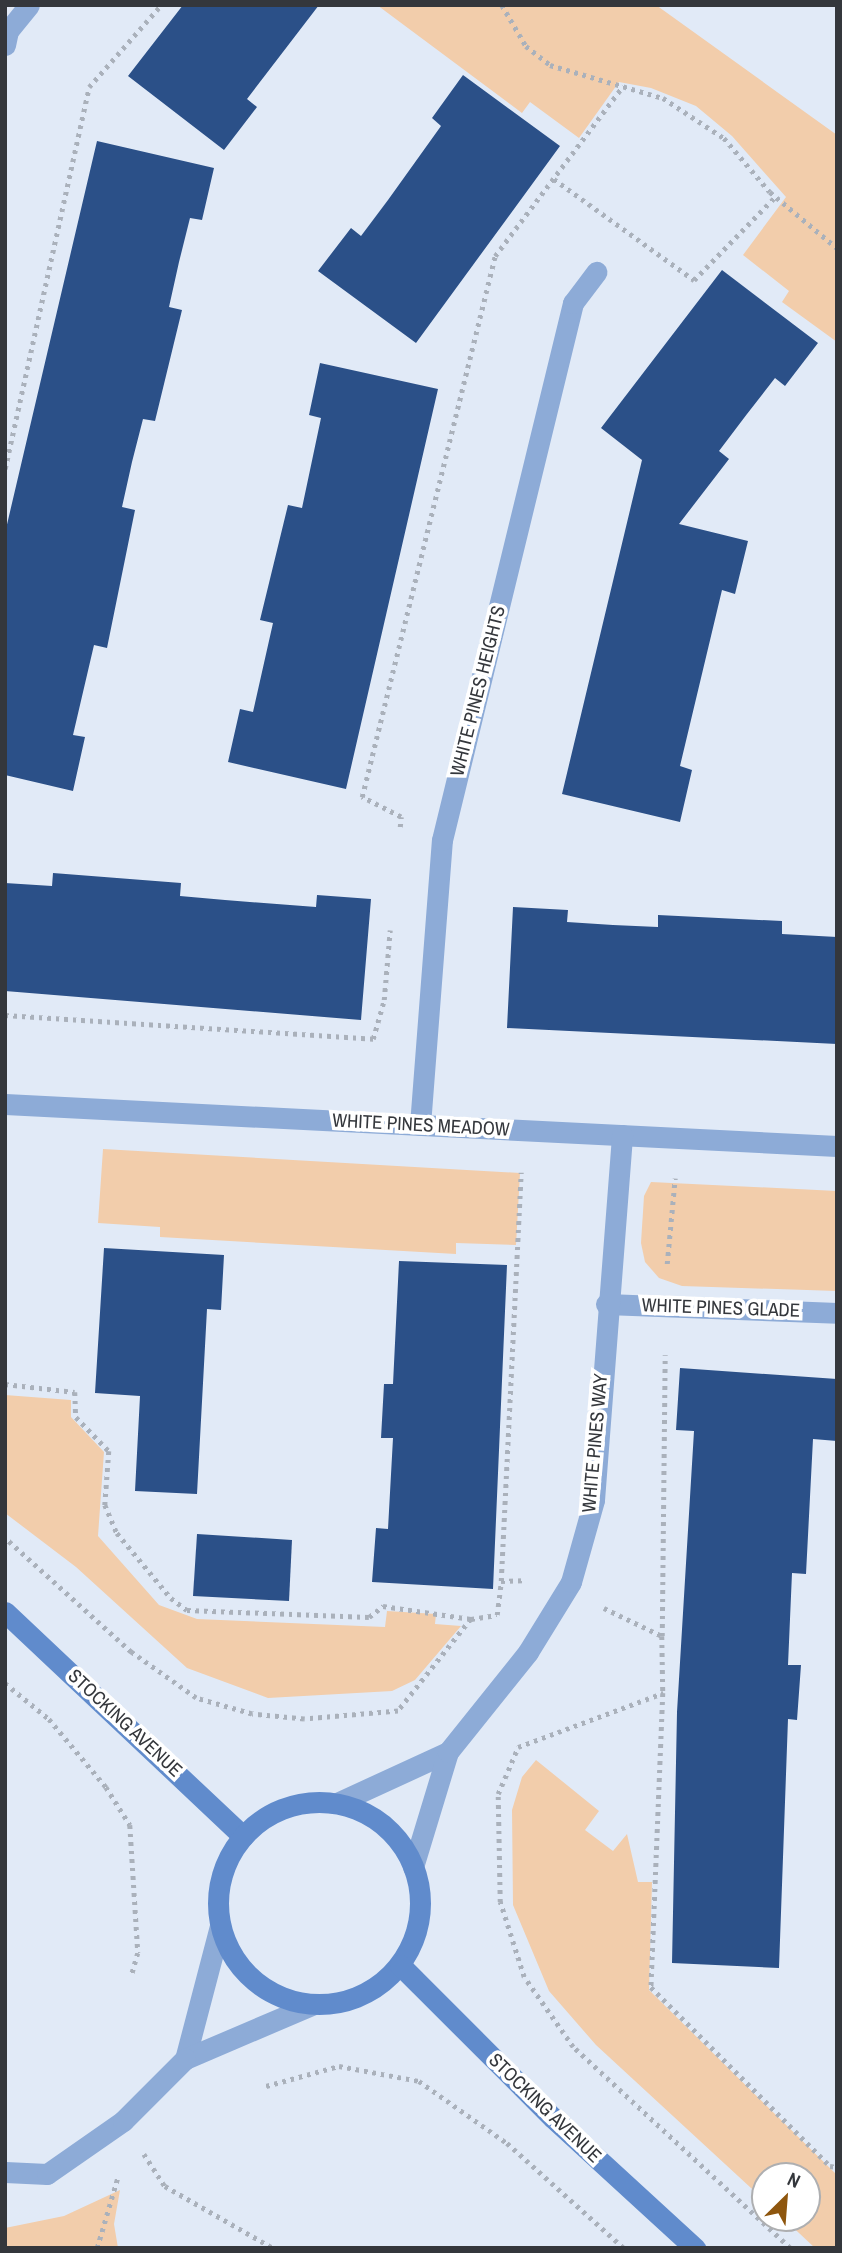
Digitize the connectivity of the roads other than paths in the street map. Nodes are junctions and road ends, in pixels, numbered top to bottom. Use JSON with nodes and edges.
{"nodes":[{"id":1,"x":29,"y":5,"type":"edge"},
{"id":2,"x":5,"y":46,"type":"edge"},
{"id":3,"x":596,"y":272,"type":"dead end"},
{"id":4,"x":5,"y":1104,"type":"edge"},
{"id":5,"x":420,"y":1125,"type":"junction"},
{"id":6,"x":622,"y":1135,"type":"junction"},
{"id":7,"x":837,"y":1146,"type":"edge"},
{"id":8,"x":606,"y":1304,"type":"junction"},
{"id":9,"x":837,"y":1313,"type":"edge"},
{"id":10,"x":5,"y":1612,"type":"edge"},
{"id":11,"x":448,"y":1752,"type":"junction"},
{"id":12,"x":337,"y":1803,"type":"junction"},
{"id":13,"x":243,"y":1836,"type":"junction"},
{"id":14,"x":413,"y":1867,"type":"junction"},
{"id":15,"x":220,"y":1926,"type":"junction"},
{"id":16,"x":400,"y":1965,"type":"junction"},
{"id":17,"x":314,"y":2004,"type":"junction"},
{"id":18,"x":185,"y":2059,"type":"junction"},
{"id":19,"x":5,"y":2172,"type":"edge"},
{"id":20,"x":695,"y":2248,"type":"edge"}],
"edges":[{"from":1,"to":2,"type":"street"},
{"from":3,"to":5,"type":"street","name":"WHITE PINES HEIGHTS"},
{"from":4,"to":5,"type":"street","name":"WHITE PINES MEADOW"},
{"from":5,"to":6,"type":"street","name":"WHITE PINES MEADOW"},
{"from":6,"to":7,"type":"street","name":"WHITE PINES MEADOW"},
{"from":6,"to":8,"type":"street","name":"WHITE PINES WAY"},
{"from":8,"to":9,"type":"street","name":"WHITE PINES GLADE"},
{"from":8,"to":11,"type":"street","name":"WHITE PINES WAY"},
{"from":10,"to":13,"type":"street","name":"STOCKING AVENUE"},
{"from":11,"to":12,"type":"street"},
{"from":11,"to":14,"type":"street"},
{"from":12,"to":13,"type":"street"},
{"from":12,"to":14,"type":"street"},
{"from":13,"to":15,"type":"street"},
{"from":14,"to":16,"type":"street"},
{"from":15,"to":17,"type":"street"},
{"from":15,"to":18,"type":"street"},
{"from":16,"to":17,"type":"street"},
{"from":16,"to":20,"type":"street","name":"STOCKING AVENUE"},
{"from":17,"to":18,"type":"street"},
{"from":18,"to":19,"type":"street"}]}
